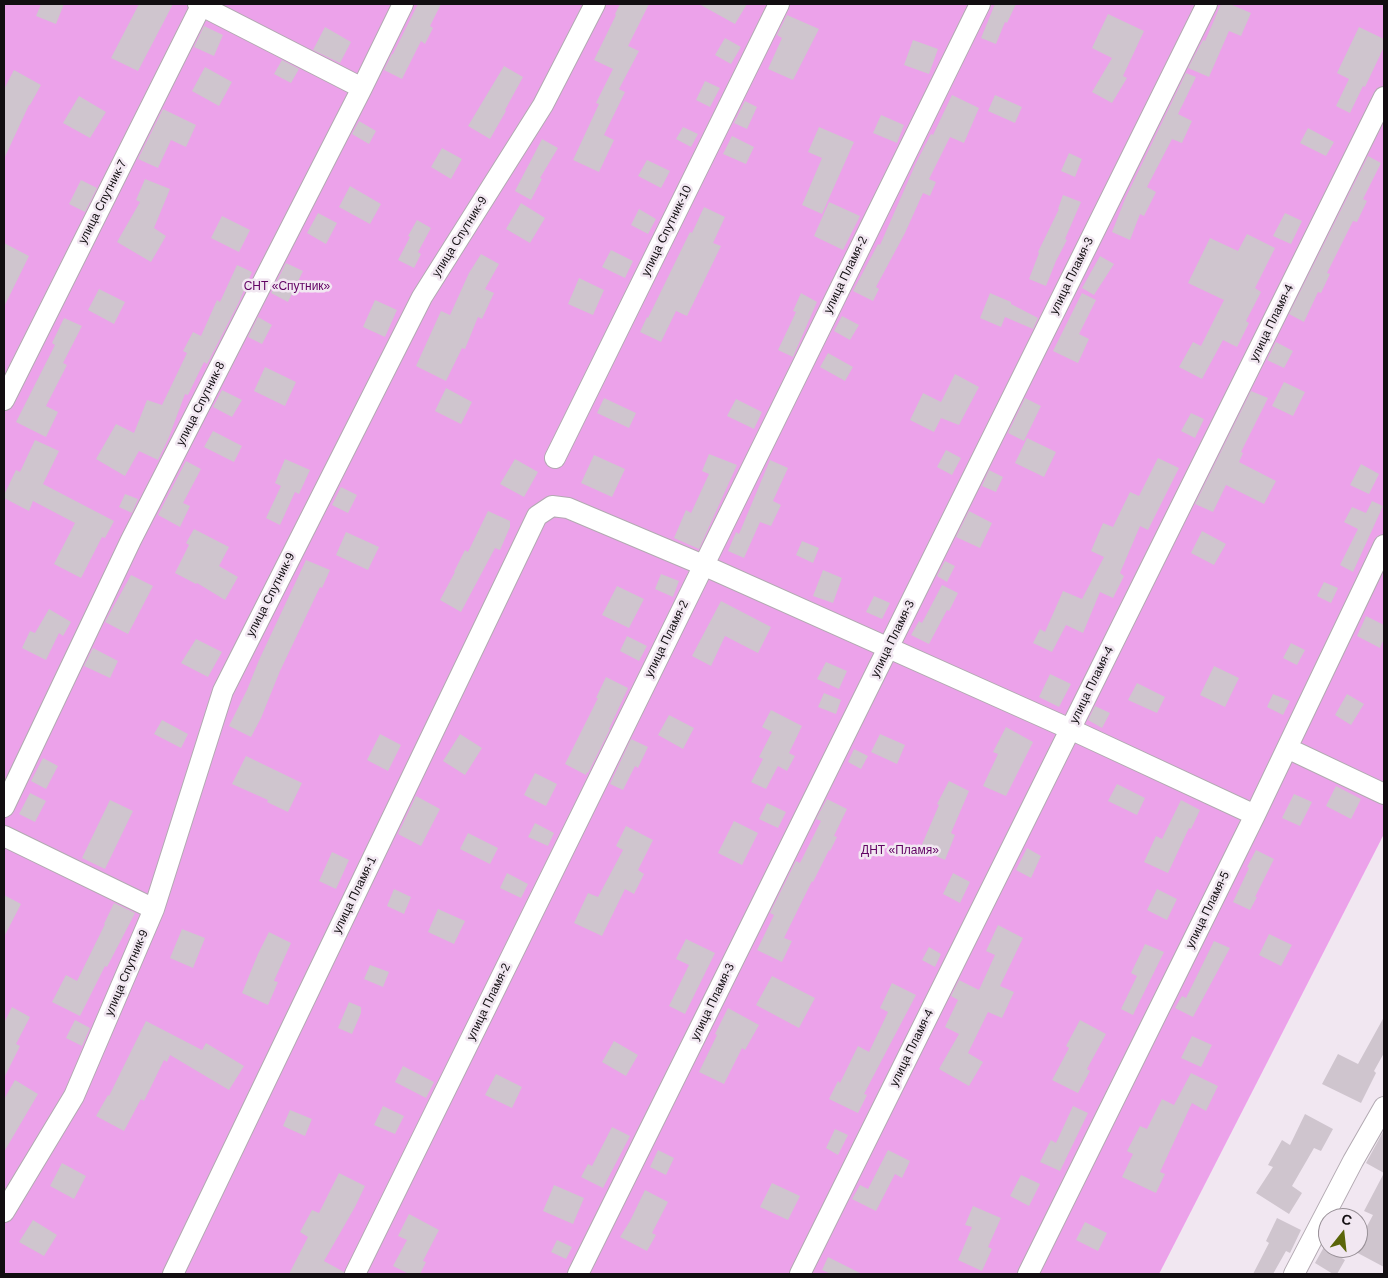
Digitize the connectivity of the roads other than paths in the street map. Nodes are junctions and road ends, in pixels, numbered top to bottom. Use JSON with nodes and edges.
{"nodes":[{"id":1,"x":201,"y":4,"type":"edge"},
{"id":2,"x":403,"y":4,"type":"edge"},
{"id":3,"x":595,"y":4,"type":"edge"},
{"id":4,"x":779,"y":4,"type":"edge"},
{"id":5,"x":980,"y":4,"type":"edge"},
{"id":6,"x":1207,"y":4,"type":"edge"},
{"id":7,"x":362,"y":88,"type":"junction"},
{"id":8,"x":1384,"y":97,"type":"edge"},
{"id":9,"x":4,"y":400,"type":"edge"},
{"id":10,"x":556,"y":458,"type":"dead end"},
{"id":11,"x":1384,"y":545,"type":"edge"},
{"id":12,"x":703,"y":565,"type":"junction"},
{"id":13,"x":888,"y":648,"type":"junction"},
{"id":14,"x":1070,"y":729,"type":"junction"},
{"id":15,"x":1287,"y":748,"type":"junction"},
{"id":16,"x":1384,"y":794,"type":"edge"},
{"id":17,"x":4,"y":807,"type":"edge"},
{"id":18,"x":1255,"y":815,"type":"junction"},
{"id":19,"x":4,"y":836,"type":"edge"},
{"id":20,"x":154,"y":909,"type":"junction"},
{"id":21,"x":1384,"y":1107,"type":"edge"},
{"id":22,"x":4,"y":1212,"type":"edge"},
{"id":23,"x":173,"y":1274,"type":"edge"},
{"id":24,"x":355,"y":1274,"type":"edge"},
{"id":25,"x":578,"y":1274,"type":"edge"},
{"id":26,"x":800,"y":1274,"type":"edge"},
{"id":27,"x":1028,"y":1274,"type":"edge"},
{"id":28,"x":1294,"y":1274,"type":"edge"}],
"edges":[{"from":1,"to":7,"type":"street"},
{"from":1,"to":9,"type":"street","name":"улица Спутник-7"},
{"from":2,"to":7,"type":"street","name":"улица Спутник-8"},
{"from":3,"to":20,"type":"street","name":"улица Спутник-9"},
{"from":4,"to":10,"type":"street","name":"улица Спутник-10"},
{"from":5,"to":12,"type":"street","name":"улица Пламя-2"},
{"from":6,"to":13,"type":"street","name":"улица Пламя-3"},
{"from":7,"to":17,"type":"street","name":"улица Спутник-8"},
{"from":8,"to":14,"type":"street","name":"улица Пламя-4"},
{"from":11,"to":15,"type":"street","name":"улица Пламя-5"},
{"from":12,"to":13,"type":"street"},
{"from":12,"to":23,"type":"street","name":"улица Пламя-1"},
{"from":12,"to":24,"type":"street","name":"улица Пламя-2"},
{"from":13,"to":14,"type":"street"},
{"from":13,"to":25,"type":"street","name":"улица Пламя-3"},
{"from":14,"to":18,"type":"street"},
{"from":14,"to":26,"type":"street","name":"улица Пламя-4"},
{"from":15,"to":16,"type":"street"},
{"from":15,"to":18,"type":"street","name":"улица Пламя-5"},
{"from":18,"to":27,"type":"street","name":"улица Пламя-5"},
{"from":19,"to":20,"type":"street"},
{"from":20,"to":22,"type":"street","name":"улица Спутник-9"},
{"from":21,"to":28,"type":"street"}]}
